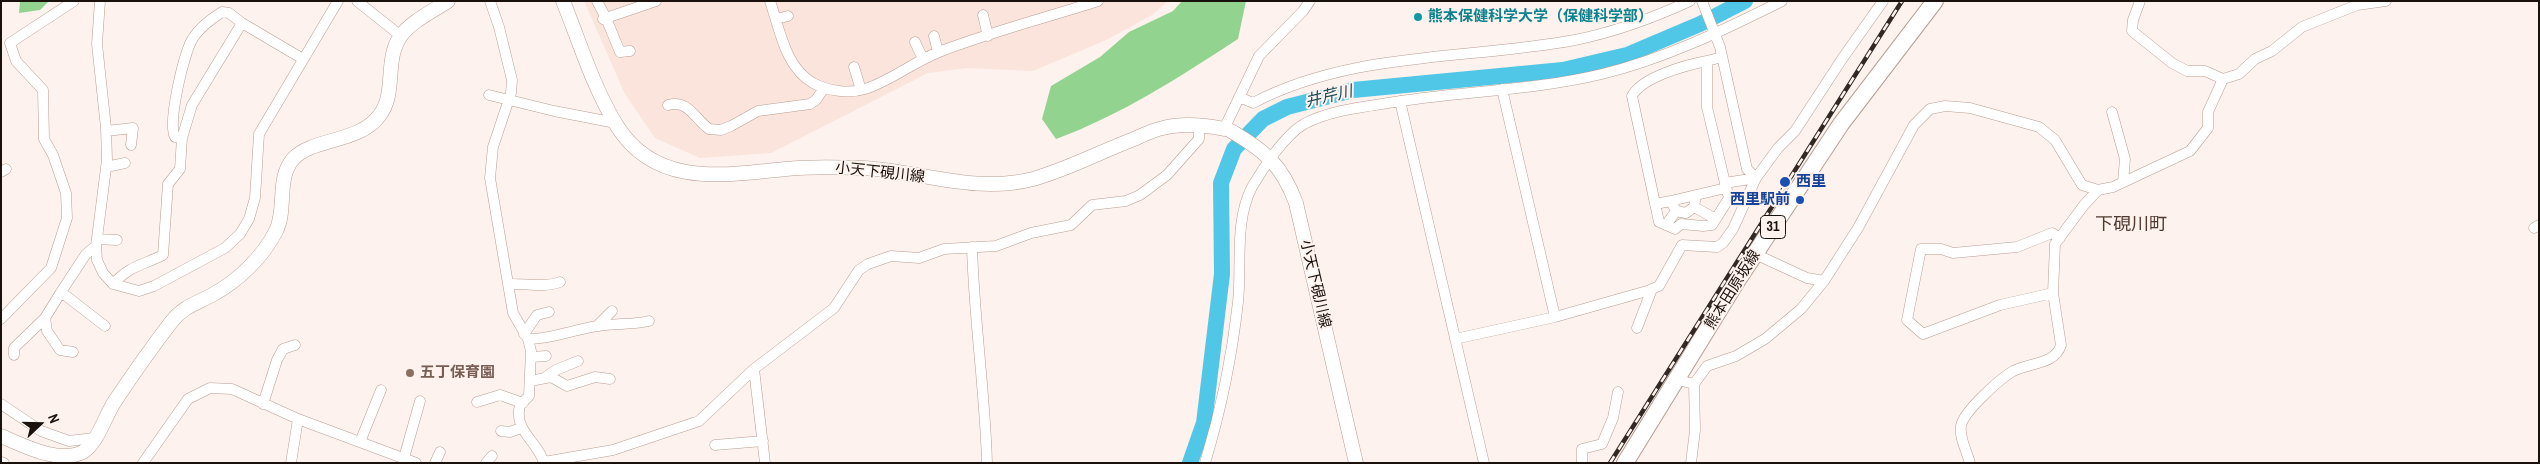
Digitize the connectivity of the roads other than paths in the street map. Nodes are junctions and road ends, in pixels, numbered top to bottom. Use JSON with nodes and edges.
{"nodes":[{"id":1,"x":74,"y":1,"type":"edge"},
{"id":2,"x":100,"y":1,"type":"edge"},
{"id":3,"x":338,"y":1,"type":"edge"},
{"id":4,"x":357,"y":1,"type":"edge"},
{"id":5,"x":448,"y":1,"type":"edge"},
{"id":6,"x":490,"y":1,"type":"edge"},
{"id":7,"x":563,"y":1,"type":"edge"},
{"id":8,"x":597,"y":1,"type":"edge"},
{"id":9,"x":656,"y":1,"type":"edge"},
{"id":10,"x":770,"y":1,"type":"edge"},
{"id":11,"x":1098,"y":1,"type":"edge"},
{"id":12,"x":1310,"y":1,"type":"edge"},
{"id":13,"x":1690,"y":1,"type":"edge"},
{"id":14,"x":1782,"y":1,"type":"edge"},
{"id":15,"x":1883,"y":1,"type":"edge"},
{"id":16,"x":1935,"y":1,"type":"edge"},
{"id":17,"x":2140,"y":1,"type":"edge"},
{"id":18,"x":2386,"y":1,"type":"edge"},
{"id":19,"x":1702,"y":2,"type":"edge"},
{"id":20,"x":1080,"y":4,"type":"edge"},
{"id":21,"x":1302,"y":6,"type":"edge"},
{"id":22,"x":983,"y":15,"type":"dead end"},
{"id":23,"x":788,"y":16,"type":"dead end"},
{"id":24,"x":605,"y":18,"type":"junction"},
{"id":25,"x":776,"y":19,"type":"junction"},
{"id":26,"x":242,"y":23,"type":"junction"},
{"id":27,"x":1714,"y":31,"type":"junction"},
{"id":28,"x":401,"y":36,"type":"junction"},
{"id":29,"x":934,"y":36,"type":"dead end"},
{"id":30,"x":988,"y":36,"type":"junction"},
{"id":31,"x":915,"y":42,"type":"dead end"},
{"id":32,"x":630,"y":51,"type":"dead end"},
{"id":33,"x":938,"y":52,"type":"junction"},
{"id":34,"x":1722,"y":57,"type":"junction"},
{"id":35,"x":303,"y":59,"type":"junction"},
{"id":36,"x":923,"y":59,"type":"junction"},
{"id":37,"x":1707,"y":61,"type":"junction"},
{"id":38,"x":854,"y":67,"type":"dead end"},
{"id":39,"x":2223,"y":79,"type":"junction"},
{"id":40,"x":824,"y":88,"type":"junction"},
{"id":41,"x":1502,"y":89,"type":"junction"},
{"id":42,"x":861,"y":90,"type":"junction"},
{"id":43,"x":489,"y":95,"type":"dead end"},
{"id":44,"x":1239,"y":97,"type":"junction"},
{"id":45,"x":509,"y":101,"type":"junction"},
{"id":46,"x":1400,"y":101,"type":"junction"},
{"id":47,"x":668,"y":105,"type":"dead end"},
{"id":48,"x":2112,"y":112,"type":"dead end"},
{"id":49,"x":616,"y":123,"type":"junction"},
{"id":50,"x":1199,"y":125,"type":"junction"},
{"id":51,"x":106,"y":131,"type":"junction"},
{"id":52,"x":1231,"y":132,"type":"junction"},
{"id":53,"x":182,"y":138,"type":"junction"},
{"id":54,"x":131,"y":145,"type":"dead end"},
{"id":55,"x":1270,"y":157,"type":"junction"},
{"id":56,"x":125,"y":163,"type":"dead end"},
{"id":57,"x":106,"y":168,"type":"junction"},
{"id":58,"x":1756,"y":178,"type":"junction"},
{"id":59,"x":2123,"y":182,"type":"junction"},
{"id":60,"x":1726,"y":185,"type":"junction"},
{"id":61,"x":2098,"y":190,"type":"junction"},
{"id":62,"x":1696,"y":195,"type":"junction"},
{"id":63,"x":1671,"y":201,"type":"junction"},
{"id":64,"x":1655,"y":204,"type":"junction"},
{"id":65,"x":1694,"y":207,"type":"junction"},
{"id":66,"x":1676,"y":211,"type":"junction"},
{"id":67,"x":1716,"y":219,"type":"junction"},
{"id":68,"x":1666,"y":225,"type":"junction"},
{"id":69,"x":2060,"y":238,"type":"junction"},
{"id":70,"x":118,"y":240,"type":"dead end"},
{"id":71,"x":96,"y":242,"type":"junction"},
{"id":72,"x":972,"y":247,"type":"junction"},
{"id":73,"x":1755,"y":254,"type":"junction"},
{"id":74,"x":1824,"y":281,"type":"junction"},
{"id":75,"x":560,"y":282,"type":"dead end"},
{"id":76,"x":112,"y":284,"type":"junction"},
{"id":77,"x":508,"y":284,"type":"junction"},
{"id":78,"x":1652,"y":289,"type":"junction"},
{"id":79,"x":62,"y":292,"type":"junction"},
{"id":80,"x":2053,"y":293,"type":"junction"},
{"id":81,"x":612,"y":311,"type":"dead end"},
{"id":82,"x":549,"y":312,"type":"dead end"},
{"id":83,"x":1555,"y":317,"type":"junction"},
{"id":84,"x":45,"y":318,"type":"junction"},
{"id":85,"x":1,"y":319,"type":"edge"},
{"id":86,"x":649,"y":320,"type":"dead end"},
{"id":87,"x":105,"y":326,"type":"dead end"},
{"id":88,"x":597,"y":326,"type":"junction"},
{"id":89,"x":1638,"y":328,"type":"dead end"},
{"id":90,"x":526,"y":336,"type":"junction"},
{"id":91,"x":1455,"y":339,"type":"junction"},
{"id":92,"x":295,"y":345,"type":"dead end"},
{"id":93,"x":73,"y":352,"type":"dead end"},
{"id":94,"x":14,"y":355,"type":"dead end"},
{"id":95,"x":546,"y":356,"type":"dead end"},
{"id":96,"x":531,"y":357,"type":"junction"},
{"id":97,"x":578,"y":361,"type":"dead end"},
{"id":98,"x":754,"y":369,"type":"junction"},
{"id":99,"x":544,"y":378,"type":"junction"},
{"id":100,"x":610,"y":379,"type":"dead end"},
{"id":101,"x":1678,"y":380,"type":"junction"},
{"id":102,"x":530,"y":381,"type":"junction"},
{"id":103,"x":1694,"y":384,"type":"junction"},
{"id":104,"x":381,"y":390,"type":"dead end"},
{"id":105,"x":1618,"y":392,"type":"dead end"},
{"id":106,"x":420,"y":401,"type":"dead end"},
{"id":107,"x":477,"y":402,"type":"dead end"},
{"id":108,"x":523,"y":403,"type":"junction"},
{"id":109,"x":1,"y":404,"type":"edge"},
{"id":110,"x":263,"y":404,"type":"junction"},
{"id":111,"x":298,"y":419,"type":"junction"},
{"id":112,"x":521,"y":428,"type":"junction"},
{"id":113,"x":501,"y":431,"type":"dead end"},
{"id":114,"x":1,"y":436,"type":"edge"},
{"id":115,"x":94,"y":438,"type":"junction"},
{"id":116,"x":763,"y":441,"type":"junction"},
{"id":117,"x":360,"y":442,"type":"junction"},
{"id":118,"x":715,"y":445,"type":"dead end"},
{"id":119,"x":440,"y":452,"type":"dead end"},
{"id":120,"x":404,"y":458,"type":"junction"},
{"id":121,"x":145,"y":461,"type":"edge"},
{"id":122,"x":290,"y":463,"type":"edge"},
{"id":123,"x":416,"y":463,"type":"edge"},
{"id":124,"x":435,"y":463,"type":"edge"},
{"id":125,"x":544,"y":463,"type":"edge"},
{"id":126,"x":766,"y":463,"type":"edge"},
{"id":127,"x":987,"y":463,"type":"edge"},
{"id":128,"x":1205,"y":463,"type":"edge"},
{"id":129,"x":1356,"y":463,"type":"edge"},
{"id":130,"x":1484,"y":463,"type":"edge"},
{"id":131,"x":1582,"y":463,"type":"edge"},
{"id":132,"x":1625,"y":463,"type":"edge"},
{"id":133,"x":1690,"y":463,"type":"edge"},
{"id":134,"x":1970,"y":463,"type":"edge"}],
"edges":[{"from":1,"to":85,"type":"street"},
{"from":2,"to":51,"type":"street"},
{"from":3,"to":35,"type":"street"},
{"from":4,"to":28,"type":"street"},
{"from":5,"to":28,"type":"main road"},
{"from":6,"to":45,"type":"street"},
{"from":7,"to":49,"type":"main road","name":"小天下硯川線"},
{"from":8,"to":24,"type":"street"},
{"from":9,"to":24,"type":"street"},
{"from":10,"to":25,"type":"street"},
{"from":11,"to":20,"type":"street"},
{"from":12,"to":21,"type":"street"},
{"from":13,"to":44,"type":"street"},
{"from":14,"to":27,"type":"street"},
{"from":15,"to":58,"type":"street"},
{"from":16,"to":73,"type":"main road","name":"熊本田原坂線","number":"31"},
{"from":17,"to":39,"type":"street"},
{"from":18,"to":39,"type":"street"},
{"from":19,"to":27,"type":"street"},
{"from":20,"to":30,"type":"street"},
{"from":21,"to":44,"type":"street"},
{"from":22,"to":30,"type":"street"},
{"from":23,"to":25,"type":"street"},
{"from":24,"to":32,"type":"street"},
{"from":25,"to":40,"type":"street"},
{"from":26,"to":35,"type":"street"},
{"from":26,"to":53,"type":"street"},
{"from":26,"to":53,"type":"street"},
{"from":27,"to":34,"type":"street"},
{"from":27,"to":41,"type":"street"},
{"from":28,"to":115,"type":"main road"},
{"from":29,"to":33,"type":"street"},
{"from":30,"to":33,"type":"street"},
{"from":31,"to":36,"type":"street"},
{"from":33,"to":36,"type":"street"},
{"from":34,"to":37,"type":"street"},
{"from":34,"to":58,"type":"street"},
{"from":35,"to":76,"type":"street"},
{"from":36,"to":42,"type":"street"},
{"from":37,"to":60,"type":"street"},
{"from":37,"to":64,"type":"street"},
{"from":38,"to":42,"type":"street"},
{"from":39,"to":59,"type":"street"},
{"from":40,"to":42,"type":"street"},
{"from":40,"to":47,"type":"street"},
{"from":41,"to":46,"type":"street"},
{"from":41,"to":83,"type":"street"},
{"from":43,"to":45,"type":"street"},
{"from":44,"to":52,"type":"street"},
{"from":45,"to":49,"type":"street"},
{"from":45,"to":77,"type":"street"},
{"from":46,"to":55,"type":"street"},
{"from":46,"to":91,"type":"street"},
{"from":48,"to":59,"type":"street"},
{"from":49,"to":50,"type":"main road","name":"小天下硯川線"},
{"from":50,"to":52,"type":"main road","name":"小天下硯川線"},
{"from":50,"to":72,"type":"street"},
{"from":51,"to":54,"type":"street"},
{"from":51,"to":57,"type":"street"},
{"from":52,"to":55,"type":"main road","name":"小天下硯川線"},
{"from":53,"to":76,"type":"street"},
{"from":55,"to":128,"type":"street"},
{"from":55,"to":129,"type":"main road","name":"小天下硯川線"},
{"from":56,"to":57,"type":"street"},
{"from":57,"to":71,"type":"street"},
{"from":58,"to":60,"type":"street"},
{"from":58,"to":78,"type":"street"},
{"from":59,"to":61,"type":"street"},
{"from":60,"to":62,"type":"street"},
{"from":60,"to":67,"type":"street"},
{"from":61,"to":69,"type":"street"},
{"from":61,"to":74,"type":"street"},
{"from":62,"to":63,"type":"street"},
{"from":62,"to":65,"type":"street"},
{"from":63,"to":64,"type":"street"},
{"from":63,"to":66,"type":"street"},
{"from":64,"to":68,"type":"street"},
{"from":65,"to":66,"type":"street"},
{"from":65,"to":67,"type":"street"},
{"from":66,"to":68,"type":"street"},
{"from":67,"to":68,"type":"street"},
{"from":69,"to":80,"type":"street"},
{"from":69,"to":80,"type":"street"},
{"from":70,"to":71,"type":"street"},
{"from":71,"to":76,"type":"street"},
{"from":71,"to":79,"type":"street"},
{"from":72,"to":98,"type":"street"},
{"from":72,"to":127,"type":"street"},
{"from":73,"to":74,"type":"street"},
{"from":73,"to":101,"type":"main road","name":"熊本田原坂線","number":"31"},
{"from":74,"to":103,"type":"street"},
{"from":75,"to":77,"type":"street"},
{"from":77,"to":90,"type":"street"},
{"from":78,"to":83,"type":"street"},
{"from":78,"to":89,"type":"street"},
{"from":79,"to":84,"type":"street"},
{"from":79,"to":87,"type":"street"},
{"from":80,"to":134,"type":"street"},
{"from":81,"to":88,"type":"street"},
{"from":82,"to":90,"type":"street"},
{"from":83,"to":91,"type":"street"},
{"from":84,"to":93,"type":"street"},
{"from":84,"to":94,"type":"street"},
{"from":86,"to":88,"type":"street"},
{"from":88,"to":90,"type":"street"},
{"from":90,"to":96,"type":"street"},
{"from":91,"to":130,"type":"street"},
{"from":92,"to":110,"type":"street"},
{"from":95,"to":96,"type":"street"},
{"from":96,"to":102,"type":"street"},
{"from":97,"to":99,"type":"street"},
{"from":98,"to":116,"type":"street"},
{"from":98,"to":125,"type":"street"},
{"from":99,"to":100,"type":"street"},
{"from":99,"to":102,"type":"street"},
{"from":101,"to":103,"type":"street"},
{"from":101,"to":132,"type":"main road","name":"熊本田原坂線","number":"31"},
{"from":102,"to":108,"type":"street"},
{"from":103,"to":133,"type":"street"},
{"from":104,"to":117,"type":"street"},
{"from":105,"to":131,"type":"street"},
{"from":106,"to":120,"type":"street"},
{"from":107,"to":108,"type":"street"},
{"from":108,"to":112,"type":"street"},
{"from":109,"to":115,"type":"street"},
{"from":110,"to":111,"type":"street"},
{"from":110,"to":121,"type":"street"},
{"from":111,"to":117,"type":"street"},
{"from":111,"to":122,"type":"street"},
{"from":112,"to":113,"type":"street"},
{"from":112,"to":125,"type":"street"},
{"from":114,"to":115,"type":"main road"},
{"from":116,"to":118,"type":"street"},
{"from":116,"to":126,"type":"street"},
{"from":117,"to":120,"type":"street"},
{"from":119,"to":124,"type":"street"},
{"from":120,"to":123,"type":"street"}]}
